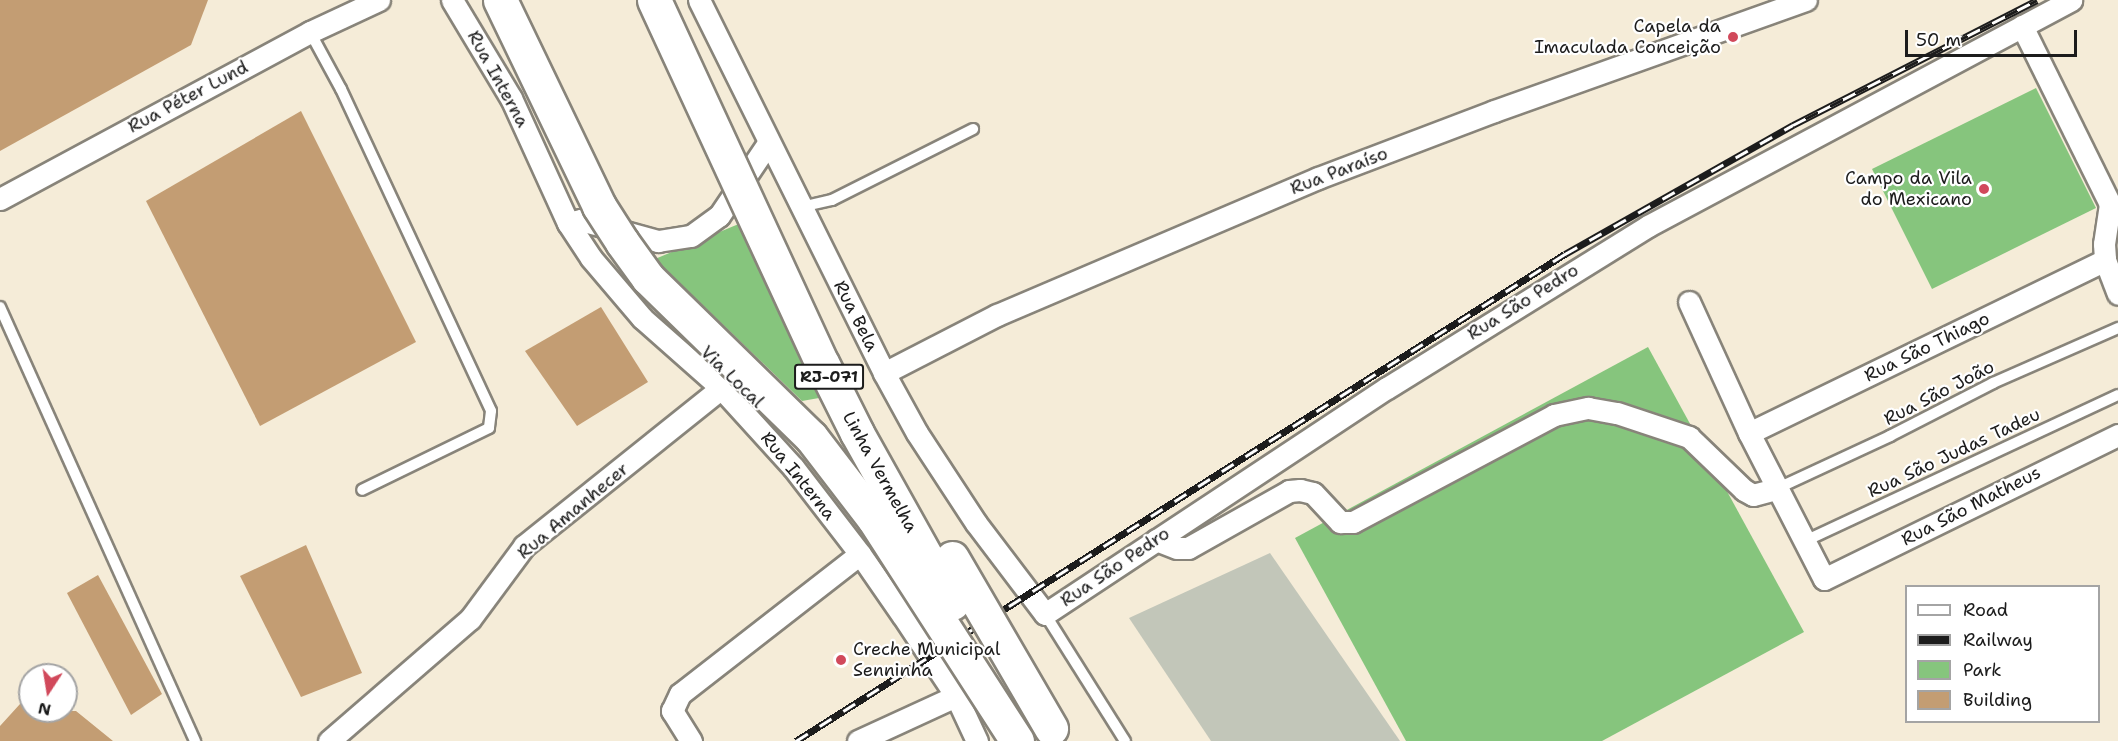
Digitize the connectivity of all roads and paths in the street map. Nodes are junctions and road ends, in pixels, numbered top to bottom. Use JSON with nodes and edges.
{"nodes":[{"id":1,"x":379,"y":0,"type":"edge"},
{"id":2,"x":452,"y":0,"type":"edge"},
{"id":3,"x":485,"y":0,"type":"edge"},
{"id":4,"x":500,"y":0,"type":"edge"},
{"id":5,"x":654,"y":0,"type":"edge"},
{"id":6,"x":675,"y":0,"type":"edge"},
{"id":7,"x":699,"y":0,"type":"edge"},
{"id":8,"x":1806,"y":0,"type":"edge"},
{"id":9,"x":2071,"y":0,"type":"edge"},
{"id":10,"x":2022,"y":27,"type":"junction"},
{"id":11,"x":310,"y":32,"type":"junction"},
{"id":12,"x":973,"y":129,"type":"dead end"},
{"id":13,"x":768,"y":142,"type":"junction"},
{"id":14,"x":0,"y":199,"type":"edge"},
{"id":15,"x":801,"y":207,"type":"junction"},
{"id":16,"x":568,"y":223,"type":"junction"},
{"id":17,"x":597,"y":226,"type":"junction"},
{"id":18,"x":2105,"y":260,"type":"junction"},
{"id":19,"x":2118,"y":294,"type":"edge"},
{"id":20,"x":1689,"y":302,"type":"dead end"},
{"id":21,"x":0,"y":307,"type":"edge"},
{"id":22,"x":2118,"y":328,"type":"edge"},
{"id":23,"x":884,"y":373,"type":"junction"},
{"id":24,"x":721,"y":388,"type":"junction"},
{"id":25,"x":2118,"y":395,"type":"edge"},
{"id":26,"x":1749,"y":433,"type":"junction"},
{"id":27,"x":2118,"y":435,"type":"edge"},
{"id":28,"x":1776,"y":489,"type":"junction"},
{"id":29,"x":362,"y":490,"type":"dead end"},
{"id":30,"x":1156,"y":540,"type":"junction"},
{"id":31,"x":1805,"y":541,"type":"junction"},
{"id":32,"x":860,"y":554,"type":"junction"},
{"id":33,"x":1045,"y":614,"type":"junction"},
{"id":34,"x":956,"y":696,"type":"junction"},
{"id":35,"x":1040,"y":734,"type":"edge"},
{"id":36,"x":864,"y":739,"type":"edge"},
{"id":37,"x":195,"y":741,"type":"edge"},
{"id":38,"x":329,"y":741,"type":"edge"},
{"id":39,"x":691,"y":741,"type":"edge"},
{"id":40,"x":977,"y":741,"type":"edge"},
{"id":41,"x":1002,"y":741,"type":"edge"},
{"id":42,"x":1017,"y":741,"type":"edge"},
{"id":43,"x":1125,"y":741,"type":"edge"}],
"edges":[{"from":1,"to":11,"type":"street","name":"Rua Péter Lund"},
{"from":2,"to":16,"type":"street","name":"Rua Interna"},
{"from":3,"to":17,"type":"street","name":"Via Local"},
{"from":4,"to":42,"type":"highway","bridge":true},
{"from":5,"to":35,"type":"highway","name":"Linha Vermelha","number":"RJ-071","bridge":true},
{"from":6,"to":35,"type":"highway","name":"Linha Vermelha","number":"RJ-071","bridge":true},
{"from":7,"to":13,"type":"street","name":"Rua Bela"},
{"from":8,"to":23,"type":"street","name":"Rua Paraíso"},
{"from":9,"to":10,"type":"street","name":"Rua São Pedro"},
{"from":10,"to":18,"type":"street"},
{"from":10,"to":30,"type":"street","name":"Rua São Pedro"},
{"from":11,"to":14,"type":"street","name":"Rua Péter Lund"},
{"from":11,"to":29,"type":"lane"},
{"from":12,"to":15,"type":"lane"},
{"from":13,"to":15,"type":"street","name":"Rua Bela"},
{"from":13,"to":17,"type":"street"},
{"from":15,"to":23,"type":"street","name":"Rua Bela"},
{"from":16,"to":17,"type":"street"},
{"from":16,"to":24,"type":"street","name":"Rua Interna"},
{"from":17,"to":41,"type":"street","name":"Via Local"},
{"from":18,"to":19,"type":"street"},
{"from":18,"to":26,"type":"street","name":"Rua São Thiago"},
{"from":20,"to":26,"type":"street"},
{"from":21,"to":37,"type":"lane"},
{"from":22,"to":28,"type":"lane","name":"Rua São João"},
{"from":23,"to":33,"type":"street","name":"Rua Bela"},
{"from":24,"to":32,"type":"street","name":"Rua Interna"},
{"from":24,"to":38,"type":"street","name":"Rua Amanhecer"},
{"from":25,"to":31,"type":"lane","name":"Rua São Judas Tadeu"},
{"from":26,"to":28,"type":"street"},
{"from":27,"to":31,"type":"street","name":"Rua São Matheus"},
{"from":28,"to":30,"type":"street"},
{"from":28,"to":31,"type":"street"},
{"from":30,"to":33,"type":"street","name":"Rua São Pedro"},
{"from":32,"to":34,"type":"street","name":"Rua Interna"},
{"from":32,"to":39,"type":"street"},
{"from":33,"to":43,"type":"lane"},
{"from":34,"to":36,"type":"street"},
{"from":34,"to":40,"type":"street","name":"Rua Interna"}]}
